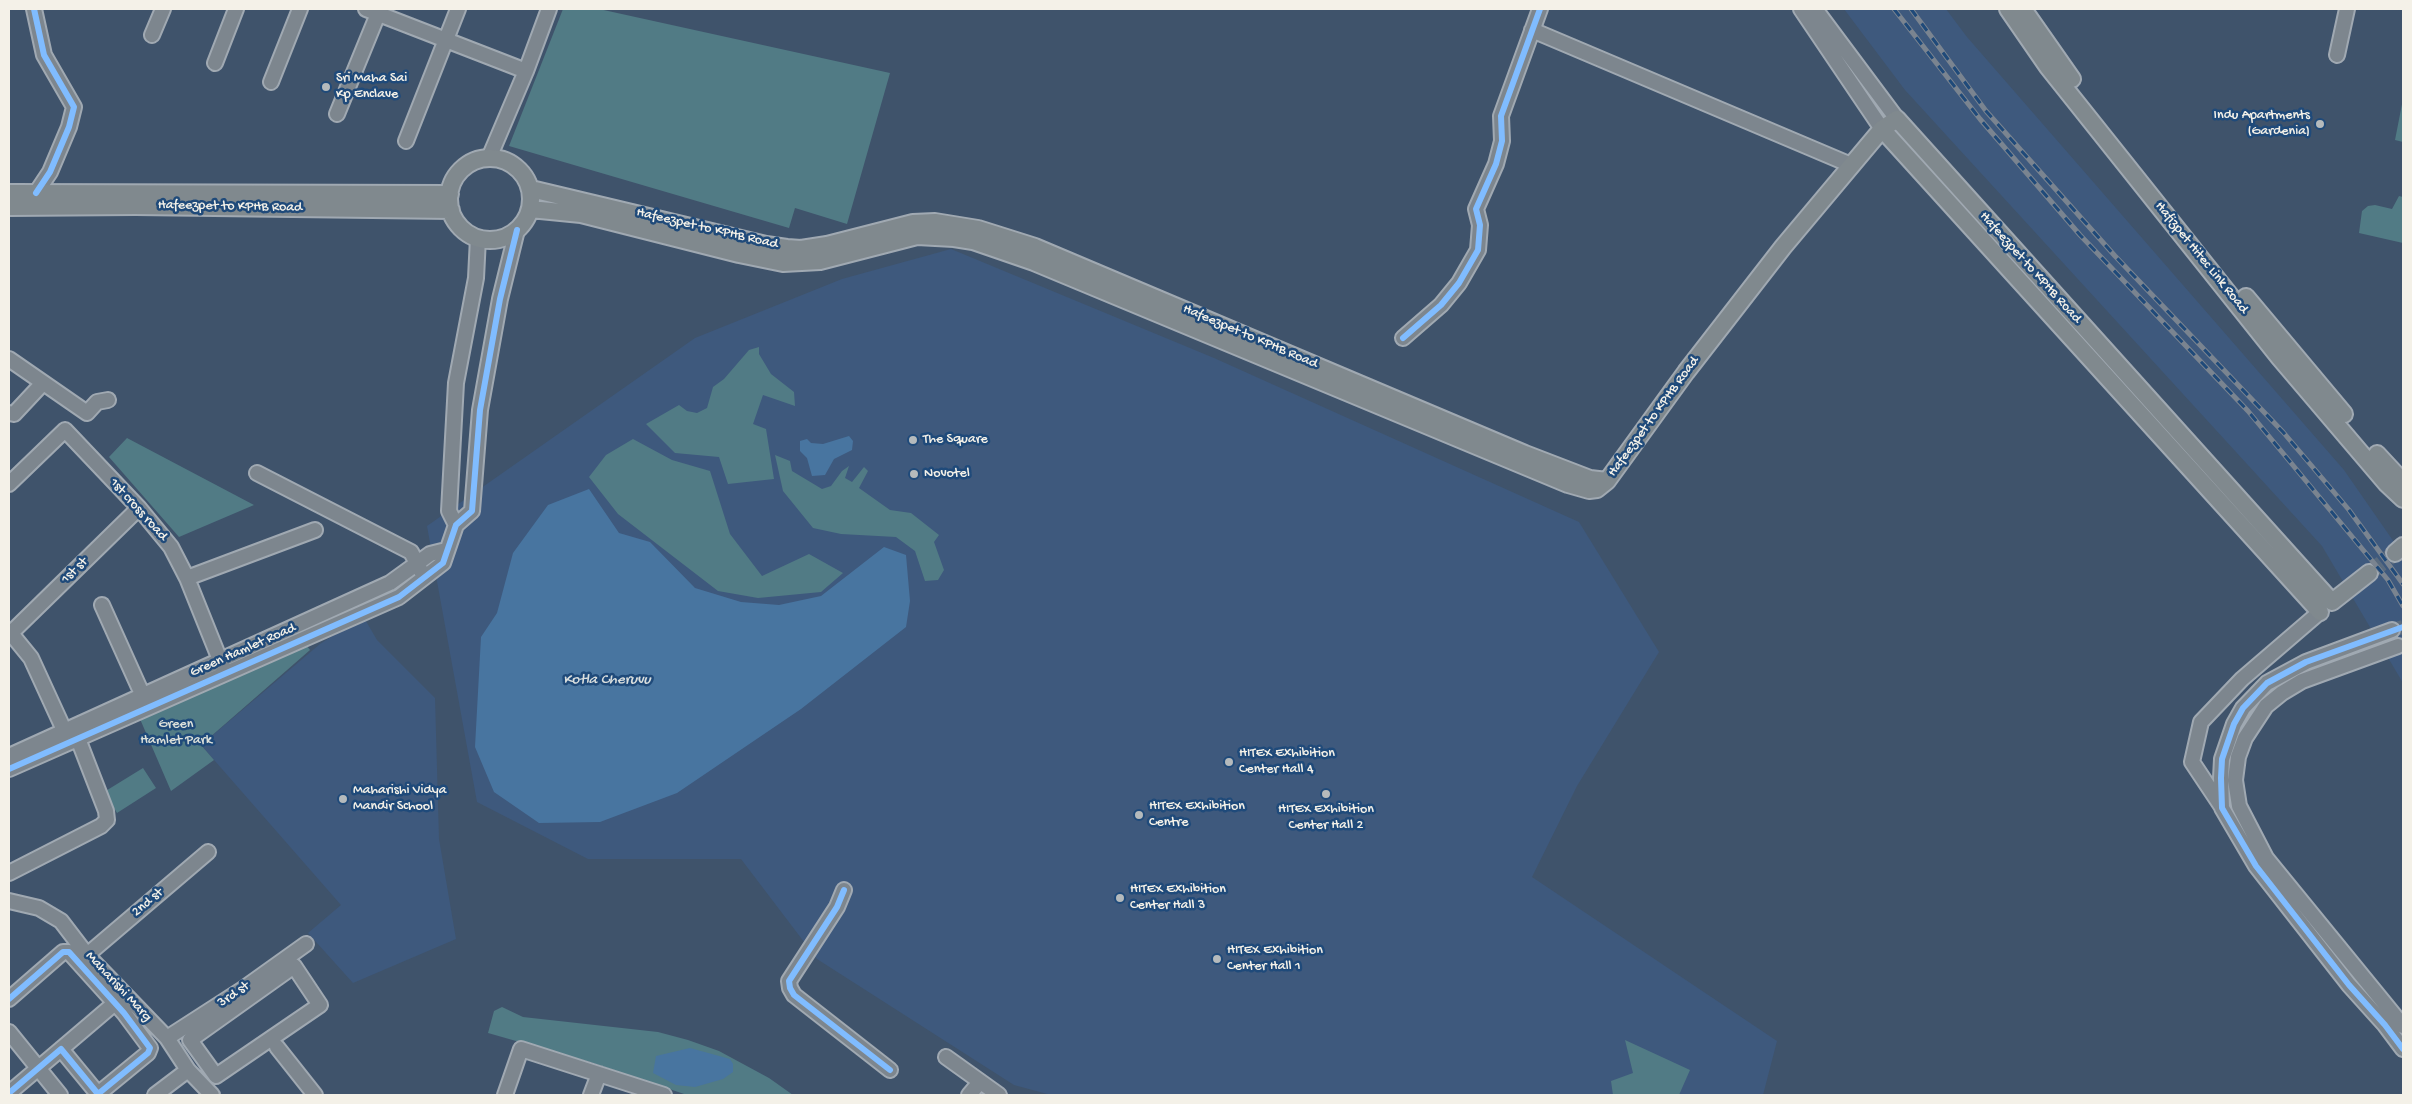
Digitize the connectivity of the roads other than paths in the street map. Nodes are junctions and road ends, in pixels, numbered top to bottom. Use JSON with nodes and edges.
{"nodes":[{"id":1,"x":34,"y":9,"type":"edge"},
{"id":2,"x":163,"y":9,"type":"edge"},
{"id":3,"x":236,"y":9,"type":"edge"},
{"id":4,"x":300,"y":9,"type":"edge"},
{"id":5,"x":458,"y":9,"type":"edge"},
{"id":6,"x":548,"y":9,"type":"edge"},
{"id":7,"x":1540,"y":9,"type":"edge"},
{"id":8,"x":1801,"y":9,"type":"edge"},
{"id":9,"x":1815,"y":9,"type":"edge"},
{"id":10,"x":2008,"y":9,"type":"edge"},
{"id":11,"x":2023,"y":9,"type":"edge"},
{"id":12,"x":2347,"y":9,"type":"edge"},
{"id":13,"x":375,"y":10,"type":"edge"},
{"id":14,"x":1532,"y":30,"type":"junction"},
{"id":15,"x":152,"y":35,"type":"dead end"},
{"id":16,"x":445,"y":40,"type":"junction"},
{"id":17,"x":2337,"y":54,"type":"dead end"},
{"id":18,"x":215,"y":63,"type":"dead end"},
{"id":19,"x":526,"y":71,"type":"junction"},
{"id":20,"x":272,"y":82,"type":"dead end"},
{"id":21,"x":337,"y":114,"type":"dead end"},
{"id":22,"x":1897,"y":119,"type":"junction"},
{"id":23,"x":1882,"y":129,"type":"junction"},
{"id":24,"x":406,"y":140,"type":"dead end"},
{"id":25,"x":489,"y":158,"type":"junction"},
{"id":26,"x":1851,"y":165,"type":"junction"},
{"id":27,"x":531,"y":189,"type":"junction"},
{"id":28,"x":9,"y":193,"type":"edge"},
{"id":29,"x":36,"y":193,"type":"junction"},
{"id":30,"x":450,"y":202,"type":"junction"},
{"id":31,"x":9,"y":207,"type":"edge"},
{"id":32,"x":530,"y":209,"type":"junction"},
{"id":33,"x":517,"y":230,"type":"junction"},
{"id":34,"x":478,"y":238,"type":"junction"},
{"id":35,"x":1403,"y":338,"type":"dead end"},
{"id":36,"x":9,"y":359,"type":"edge"},
{"id":37,"x":43,"y":383,"type":"junction"},
{"id":38,"x":108,"y":400,"type":"dead end"},
{"id":39,"x":9,"y":413,"type":"edge"},
{"id":40,"x":257,"y":473,"type":"dead end"},
{"id":41,"x":1607,"y":481,"type":"junction"},
{"id":42,"x":2403,"y":482,"type":"edge"},
{"id":43,"x":9,"y":484,"type":"edge"},
{"id":44,"x":2403,"y":499,"type":"edge"},
{"id":45,"x":139,"y":508,"type":"junction"},
{"id":46,"x":456,"y":524,"type":"junction"},
{"id":47,"x":315,"y":530,"type":"dead end"},
{"id":48,"x":446,"y":550,"type":"junction"},
{"id":49,"x":417,"y":565,"type":"junction"},
{"id":50,"x":2369,"y":573,"type":"tunnel mouth"},
{"id":51,"x":187,"y":578,"type":"junction"},
{"id":52,"x":425,"y":578,"type":"junction"},
{"id":53,"x":102,"y":605,"type":"dead end"},
{"id":54,"x":2326,"y":607,"type":"junction"},
{"id":55,"x":2392,"y":630,"type":"tunnel mouth"},
{"id":56,"x":10,"y":632,"type":"edge"},
{"id":57,"x":2398,"y":646,"type":"tunnel mouth"},
{"id":58,"x":222,"y":667,"type":"junction"},
{"id":59,"x":143,"y":696,"type":"junction"},
{"id":60,"x":72,"y":732,"type":"junction"},
{"id":61,"x":9,"y":756,"type":"edge"},
{"id":62,"x":9,"y":769,"type":"edge"},
{"id":63,"x":2222,"y":808,"type":"junction"},
{"id":64,"x":208,"y":852,"type":"dead end"},
{"id":65,"x":9,"y":873,"type":"edge"},
{"id":66,"x":844,"y":890,"type":"dead end"},
{"id":67,"x":9,"y":901,"type":"edge"},
{"id":68,"x":302,"y":946,"type":"dead end"},
{"id":69,"x":87,"y":955,"type":"junction"},
{"id":70,"x":2343,"y":965,"type":"junction"},
{"id":71,"x":243,"y":995,"type":"junction"},
{"id":72,"x":9,"y":999,"type":"edge"},
{"id":73,"x":120,"y":1001,"type":"junction"},
{"id":74,"x":2403,"y":1026,"type":"edge"},
{"id":75,"x":9,"y":1032,"type":"edge"},
{"id":76,"x":167,"y":1038,"type":"junction"},
{"id":77,"x":277,"y":1047,"type":"dead end"},
{"id":78,"x":61,"y":1048,"type":"junction"},
{"id":79,"x":2403,"y":1049,"type":"edge"},
{"id":80,"x":946,"y":1057,"type":"dead end"},
{"id":81,"x":38,"y":1068,"type":"junction"},
{"id":82,"x":188,"y":1070,"type":"junction"},
{"id":83,"x":890,"y":1070,"type":"dead end"},
{"id":84,"x":598,"y":1074,"type":"junction"},
{"id":85,"x":980,"y":1082,"type":"junction"},
{"id":86,"x":9,"y":1093,"type":"edge"},
{"id":87,"x":205,"y":1093,"type":"edge"},
{"id":88,"x":60,"y":1095,"type":"edge"},
{"id":89,"x":97,"y":1095,"type":"edge"},
{"id":90,"x":155,"y":1095,"type":"edge"},
{"id":91,"x":315,"y":1095,"type":"edge"},
{"id":92,"x":505,"y":1095,"type":"edge"},
{"id":93,"x":591,"y":1095,"type":"edge"},
{"id":94,"x":664,"y":1095,"type":"edge"},
{"id":95,"x":969,"y":1095,"type":"edge"},
{"id":96,"x":999,"y":1095,"type":"edge"}],
"edges":[{"from":1,"to":29,"type":"street"},
{"from":2,"to":15,"type":"street"},
{"from":3,"to":18,"type":"street"},
{"from":4,"to":20,"type":"street"},
{"from":5,"to":16,"type":"street"},
{"from":6,"to":19,"type":"street"},
{"from":7,"to":14,"type":"street"},
{"from":8,"to":23,"type":"street"},
{"from":9,"to":22,"type":"street"},
{"from":10,"to":44,"type":"main road","name":"Hafizpet Hitec Link Road"},
{"from":11,"to":42,"type":"main road"},
{"from":12,"to":17,"type":"street"},
{"from":13,"to":16,"type":"street"},
{"from":13,"to":21,"type":"street"},
{"from":14,"to":26,"type":"street"},
{"from":14,"to":35,"type":"street"},
{"from":16,"to":19,"type":"street"},
{"from":16,"to":24,"type":"street"},
{"from":19,"to":25,"type":"street"},
{"from":22,"to":23,"type":"main road","name":"Hafeezpet to KPHB Road"},
{"from":22,"to":54,"type":"main road","name":"Hafeezpet to KPHB Road"},
{"from":23,"to":26,"type":"main road","name":"Hafeezpet to KPHB Road"},
{"from":23,"to":54,"type":"main road"},
{"from":25,"to":27,"type":"main road"},
{"from":25,"to":30,"type":"main road"},
{"from":26,"to":41,"type":"main road","name":"Hafeezpet to KPHB Road"},
{"from":27,"to":32,"type":"main road"},
{"from":27,"to":41,"type":"main road","name":"Hafeezpet to KPHB Road"},
{"from":28,"to":29,"type":"main road","name":"Hafeezpet to KPHB Road"},
{"from":29,"to":30,"type":"main road","name":"Hafeezpet to KPHB Road"},
{"from":30,"to":31,"type":"main road","name":"Hafeezpet to KPHB Road"},
{"from":30,"to":34,"type":"main road"},
{"from":32,"to":33,"type":"main road"},
{"from":32,"to":41,"type":"main road"},
{"from":33,"to":34,"type":"main road"},
{"from":33,"to":46,"type":"street"},
{"from":34,"to":46,"type":"street"},
{"from":36,"to":37,"type":"street"},
{"from":37,"to":38,"type":"street"},
{"from":37,"to":39,"type":"street"},
{"from":40,"to":49,"type":"street"},
{"from":43,"to":45,"type":"street","name":"1st cross road"},
{"from":45,"to":51,"type":"street","name":"1st cross road"},
{"from":45,"to":56,"type":"street","name":"1st st"},
{"from":46,"to":48,"type":"street","name":"Green Hamlet Road"},
{"from":47,"to":51,"type":"street"},
{"from":48,"to":49,"type":"street","name":"Green Hamlet Road"},
{"from":48,"to":52,"type":"street","name":"Green Hamlet Road"},
{"from":49,"to":52,"type":"street"},
{"from":49,"to":58,"type":"street","name":"Green Hamlet Road"},
{"from":50,"to":54,"type":"main road"},
{"from":51,"to":58,"type":"street","name":"1st cross road"},
{"from":52,"to":58,"type":"street","name":"Green Hamlet Road"},
{"from":53,"to":59,"type":"street"},
{"from":54,"to":63,"type":"street"},
{"from":55,"to":63,"type":"street"},
{"from":56,"to":60,"type":"street"},
{"from":57,"to":70,"type":"street"},
{"from":58,"to":59,"type":"street","name":"Green Hamlet Road"},
{"from":58,"to":60,"type":"street","name":"Green Hamlet Road"},
{"from":59,"to":60,"type":"street","name":"Green Hamlet Road"},
{"from":60,"to":61,"type":"street","name":"Green Hamlet Road"},
{"from":60,"to":62,"type":"street","name":"Green Hamlet Road"},
{"from":60,"to":65,"type":"street"},
{"from":63,"to":70,"type":"street"},
{"from":64,"to":69,"type":"street","name":"2nd st"},
{"from":66,"to":83,"type":"street"},
{"from":67,"to":69,"type":"street","name":"Maharishi Marg"},
{"from":68,"to":71,"type":"street","name":"3rd st"},
{"from":69,"to":73,"type":"street","name":"Maharishi Marg"},
{"from":70,"to":74,"type":"street"},
{"from":70,"to":79,"type":"street"},
{"from":71,"to":71,"type":"street"},
{"from":71,"to":76,"type":"street","name":"3rd st"},
{"from":72,"to":73,"type":"street"},
{"from":73,"to":76,"type":"street","name":"Maharishi Marg"},
{"from":73,"to":78,"type":"street"},
{"from":73,"to":89,"type":"street"},
{"from":75,"to":81,"type":"street"},
{"from":76,"to":82,"type":"street","name":"Maharishi Marg"},
{"from":77,"to":91,"type":"street"},
{"from":78,"to":81,"type":"street"},
{"from":78,"to":89,"type":"street"},
{"from":80,"to":85,"type":"street"},
{"from":81,"to":86,"type":"street"},
{"from":81,"to":88,"type":"street"},
{"from":82,"to":87,"type":"street","name":"Maharishi Marg"},
{"from":82,"to":90,"type":"street"},
{"from":84,"to":92,"type":"street"},
{"from":84,"to":93,"type":"street"},
{"from":84,"to":94,"type":"street"},
{"from":85,"to":95,"type":"street"},
{"from":85,"to":96,"type":"street"}]}
